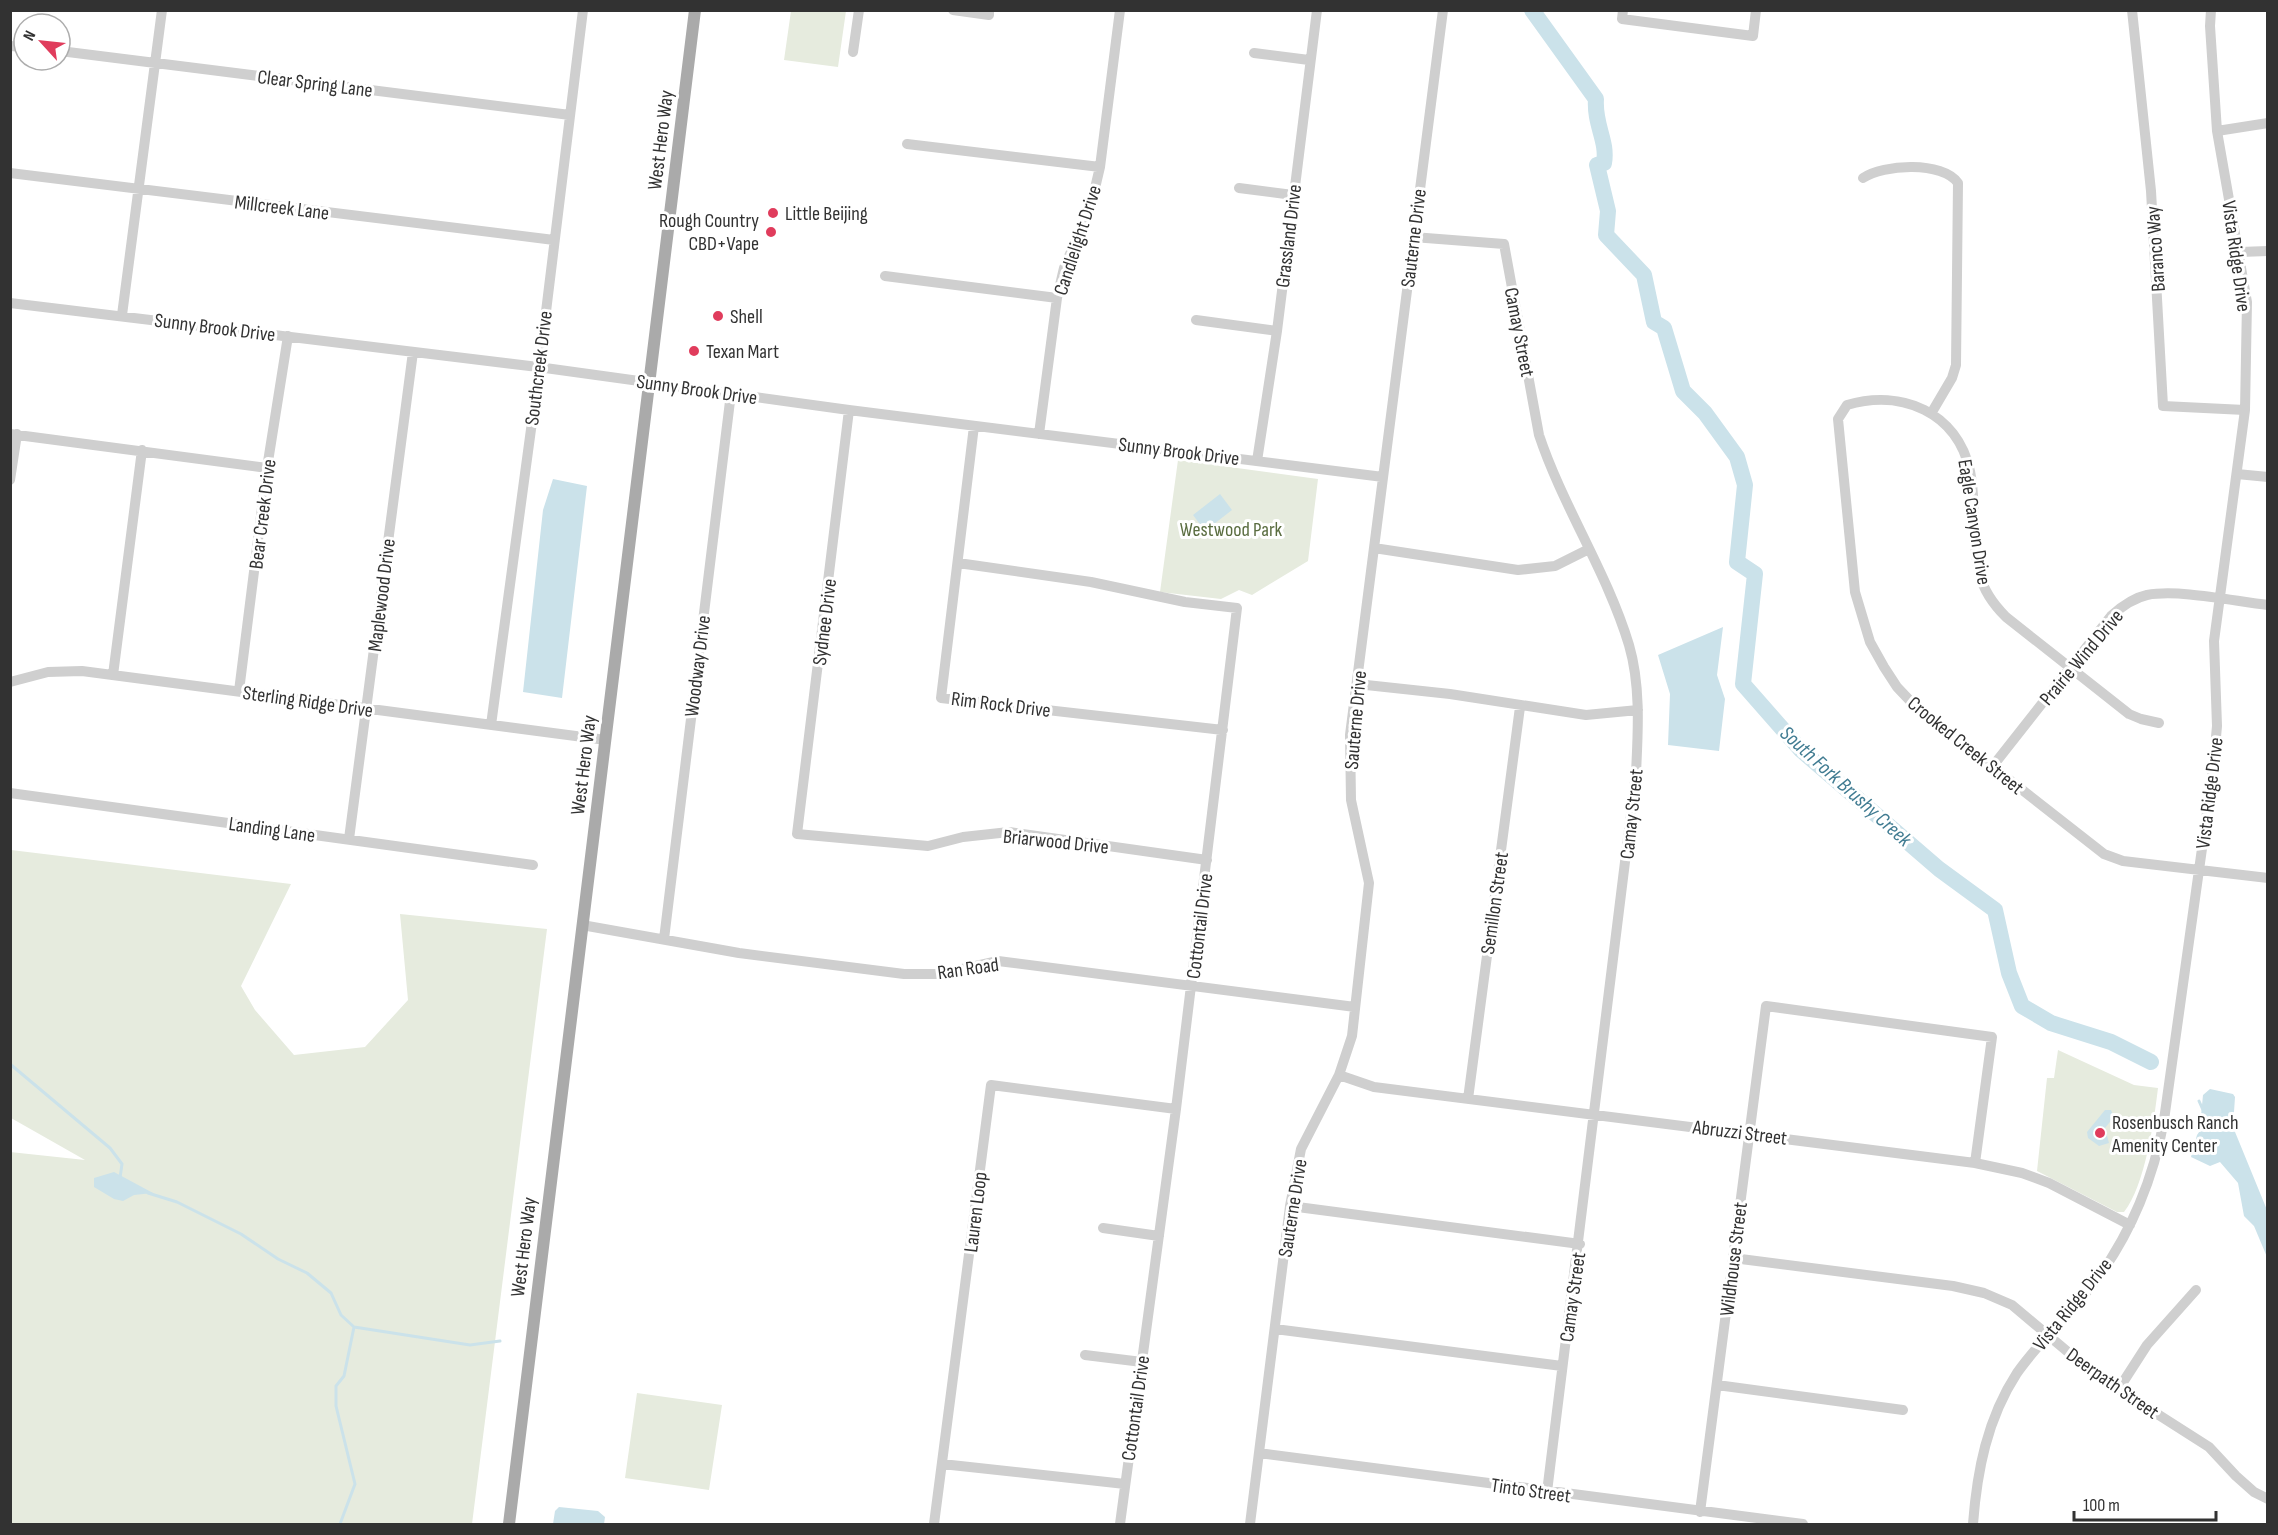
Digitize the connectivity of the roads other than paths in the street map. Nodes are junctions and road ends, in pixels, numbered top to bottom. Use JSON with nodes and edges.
{"nodes":[{"id":1,"x":162,"y":10,"type":"edge"},
{"id":2,"x":583,"y":10,"type":"edge"},
{"id":3,"x":695,"y":10,"type":"edge"},
{"id":4,"x":858,"y":10,"type":"edge"},
{"id":5,"x":953,"y":10,"type":"edge"},
{"id":6,"x":1120,"y":10,"type":"edge"},
{"id":7,"x":1317,"y":10,"type":"edge"},
{"id":8,"x":1443,"y":10,"type":"edge"},
{"id":9,"x":1756,"y":10,"type":"edge"},
{"id":10,"x":2132,"y":10,"type":"edge"},
{"id":11,"x":2211,"y":10,"type":"edge"},
{"id":12,"x":989,"y":13,"type":"edge"},
{"id":13,"x":1622,"y":15,"type":"edge"},
{"id":14,"x":853,"y":52,"type":"dead end"},
{"id":15,"x":72,"y":53,"type":"edge"},
{"id":16,"x":1254,"y":53,"type":"dead end"},
{"id":17,"x":1309,"y":60,"type":"junction"},
{"id":18,"x":155,"y":63,"type":"junction"},
{"id":19,"x":570,"y":115,"type":"junction"},
{"id":20,"x":2268,"y":123,"type":"edge"},
{"id":21,"x":2217,"y":131,"type":"junction"},
{"id":22,"x":907,"y":144,"type":"dead end"},
{"id":23,"x":1100,"y":167,"type":"junction"},
{"id":24,"x":10,"y":173,"type":"edge"},
{"id":25,"x":1863,"y":178,"type":"dead end"},
{"id":26,"x":1239,"y":188,"type":"dead end"},
{"id":27,"x":139,"y":189,"type":"junction"},
{"id":28,"x":1293,"y":195,"type":"junction"},
{"id":29,"x":1413,"y":237,"type":"junction"},
{"id":30,"x":554,"y":240,"type":"junction"},
{"id":31,"x":2268,"y":251,"type":"edge"},
{"id":32,"x":2240,"y":252,"type":"junction"},
{"id":33,"x":885,"y":276,"type":"dead end"},
{"id":34,"x":1057,"y":298,"type":"junction"},
{"id":35,"x":10,"y":303,"type":"edge"},
{"id":36,"x":122,"y":315,"type":"junction"},
{"id":37,"x":1196,"y":320,"type":"dead end"},
{"id":38,"x":1277,"y":331,"type":"junction"},
{"id":39,"x":288,"y":336,"type":"junction"},
{"id":40,"x":413,"y":352,"type":"junction"},
{"id":41,"x":538,"y":367,"type":"junction"},
{"id":42,"x":648,"y":383,"type":"junction"},
{"id":43,"x":730,"y":393,"type":"junction"},
{"id":44,"x":849,"y":410,"type":"junction"},
{"id":45,"x":2245,"y":410,"type":"junction"},
{"id":46,"x":1841,"y":412,"type":"joint"},
{"id":47,"x":1932,"y":412,"type":"junction"},
{"id":48,"x":974,"y":426,"type":"junction"},
{"id":49,"x":14,"y":434,"type":"edge"},
{"id":50,"x":1039,"y":434,"type":"junction"},
{"id":51,"x":142,"y":450,"type":"junction"},
{"id":52,"x":1257,"y":461,"type":"junction"},
{"id":53,"x":267,"y":468,"type":"junction"},
{"id":54,"x":2237,"y":474,"type":"junction"},
{"id":55,"x":1383,"y":477,"type":"junction"},
{"id":56,"x":2268,"y":477,"type":"edge"},
{"id":57,"x":10,"y":480,"type":"edge"},
{"id":58,"x":1374,"y":548,"type":"junction"},
{"id":59,"x":1589,"y":549,"type":"junction"},
{"id":60,"x":958,"y":563,"type":"junction"},
{"id":61,"x":2220,"y":600,"type":"junction"},
{"id":62,"x":2268,"y":605,"type":"edge"},
{"id":63,"x":2072,"y":667,"type":"junction"},
{"id":64,"x":113,"y":675,"type":"junction"},
{"id":65,"x":10,"y":682,"type":"edge"},
{"id":66,"x":1357,"y":684,"type":"junction"},
{"id":67,"x":239,"y":691,"type":"junction"},
{"id":68,"x":1520,"y":707,"type":"junction"},
{"id":69,"x":366,"y":709,"type":"junction"},
{"id":70,"x":1638,"y":710,"type":"junction"},
{"id":71,"x":2159,"y":723,"type":"dead end"},
{"id":72,"x":491,"y":725,"type":"junction"},
{"id":73,"x":1223,"y":730,"type":"junction"},
{"id":74,"x":606,"y":740,"type":"junction"},
{"id":75,"x":1992,"y":767,"type":"junction"},
{"id":76,"x":10,"y":793,"type":"edge"},
{"id":77,"x":797,"y":834,"type":"joint"},
{"id":78,"x":350,"y":839,"type":"junction"},
{"id":79,"x":1207,"y":860,"type":"junction"},
{"id":80,"x":533,"y":864,"type":"dead end"},
{"id":81,"x":2199,"y":871,"type":"junction"},
{"id":82,"x":2268,"y":878,"type":"edge"},
{"id":83,"x":582,"y":926,"type":"junction"},
{"id":84,"x":664,"y":939,"type":"junction"},
{"id":85,"x":1192,"y":986,"type":"junction"},
{"id":86,"x":1355,"y":1007,"type":"junction"},
{"id":87,"x":1339,"y":1075,"type":"junction"},
{"id":88,"x":1468,"y":1099,"type":"junction"},
{"id":89,"x":1176,"y":1109,"type":"junction"},
{"id":90,"x":1595,"y":1114,"type":"junction"},
{"id":91,"x":1749,"y":1133,"type":"junction"},
{"id":92,"x":1975,"y":1163,"type":"junction"},
{"id":93,"x":1290,"y":1206,"type":"junction"},
{"id":94,"x":2130,"y":1225,"type":"junction"},
{"id":95,"x":1103,"y":1228,"type":"dead end"},
{"id":96,"x":1159,"y":1236,"type":"junction"},
{"id":97,"x":1580,"y":1244,"type":"junction"},
{"id":98,"x":1733,"y":1258,"type":"junction"},
{"id":99,"x":2196,"y":1290,"type":"dead end"},
{"id":100,"x":1275,"y":1329,"type":"junction"},
{"id":101,"x":2047,"y":1335,"type":"junction"},
{"id":102,"x":1085,"y":1355,"type":"dead end"},
{"id":103,"x":1142,"y":1362,"type":"junction"},
{"id":104,"x":1562,"y":1366,"type":"junction"},
{"id":105,"x":1717,"y":1385,"type":"junction"},
{"id":106,"x":2118,"y":1390,"type":"junction"},
{"id":107,"x":1903,"y":1410,"type":"dead end"},
{"id":108,"x":1259,"y":1453,"type":"junction"},
{"id":109,"x":942,"y":1464,"type":"junction"},
{"id":110,"x":1125,"y":1484,"type":"junction"},
{"id":111,"x":1547,"y":1492,"type":"junction"},
{"id":112,"x":2268,"y":1499,"type":"edge"},
{"id":113,"x":1700,"y":1512,"type":"junction"},
{"id":114,"x":509,"y":1524,"type":"edge"},
{"id":115,"x":934,"y":1524,"type":"edge"},
{"id":116,"x":1120,"y":1524,"type":"edge"},
{"id":117,"x":1250,"y":1524,"type":"edge"},
{"id":118,"x":1803,"y":1524,"type":"edge"},
{"id":119,"x":1972,"y":1524,"type":"edge"}],
"edges":[{"from":1,"to":18,"type":"street"},
{"from":2,"to":19,"type":"street","name":"Southcreek Drive"},
{"from":3,"to":42,"type":"main road","name":"West Hero Way"},
{"from":4,"to":14,"type":"street"},
{"from":5,"to":12,"type":"street"},
{"from":6,"to":23,"type":"street","name":"Candlelight Drive"},
{"from":7,"to":17,"type":"street","name":"Grassland Drive"},
{"from":8,"to":29,"type":"street","name":"Sauterne Drive"},
{"from":9,"to":13,"type":"street"},
{"from":10,"to":45,"type":"street","name":"Baranco Way"},
{"from":11,"to":21,"type":"street","name":"Vista Ridge Drive"},
{"from":15,"to":18,"type":"street","name":"Clear Spring Lane"},
{"from":16,"to":17,"type":"street"},
{"from":17,"to":28,"type":"street","name":"Grassland Drive"},
{"from":18,"to":19,"type":"street","name":"Clear Spring Lane"},
{"from":18,"to":27,"type":"street"},
{"from":19,"to":30,"type":"street","name":"Southcreek Drive"},
{"from":20,"to":21,"type":"street"},
{"from":21,"to":32,"type":"street","name":"Vista Ridge Drive"},
{"from":22,"to":23,"type":"street"},
{"from":23,"to":34,"type":"street","name":"Candlelight Drive"},
{"from":24,"to":27,"type":"street","name":"Millcreek Lane"},
{"from":25,"to":47,"type":"street"},
{"from":26,"to":28,"type":"street"},
{"from":27,"to":30,"type":"street","name":"Millcreek Lane"},
{"from":27,"to":36,"type":"street"},
{"from":28,"to":38,"type":"street","name":"Grassland Drive"},
{"from":29,"to":55,"type":"street","name":"Sauterne Drive"},
{"from":29,"to":59,"type":"street","name":"Camay Street"},
{"from":30,"to":41,"type":"street","name":"Southcreek Drive"},
{"from":31,"to":32,"type":"street"},
{"from":32,"to":45,"type":"street","name":"Vista Ridge Drive"},
{"from":33,"to":34,"type":"street"},
{"from":34,"to":50,"type":"street","name":"Candlelight Drive"},
{"from":35,"to":36,"type":"street","name":"Sunny Brook Drive"},
{"from":36,"to":39,"type":"street","name":"Sunny Brook Drive"},
{"from":37,"to":38,"type":"street"},
{"from":38,"to":52,"type":"street","name":"Grassland Drive"},
{"from":39,"to":40,"type":"street","name":"Sunny Brook Drive"},
{"from":39,"to":53,"type":"street","name":"Bear Creek Drive"},
{"from":40,"to":41,"type":"street","name":"Sunny Brook Drive"},
{"from":40,"to":69,"type":"street","name":"Maplewood Drive"},
{"from":41,"to":42,"type":"street","name":"Sunny Brook Drive"},
{"from":41,"to":72,"type":"street","name":"Southcreek Drive"},
{"from":42,"to":43,"type":"street","name":"Sunny Brook Drive"},
{"from":42,"to":74,"type":"main road","name":"West Hero Way"},
{"from":43,"to":44,"type":"street","name":"Sunny Brook Drive"},
{"from":43,"to":84,"type":"street","name":"Woodway Drive"},
{"from":44,"to":48,"type":"street","name":"Sunny Brook Drive"},
{"from":44,"to":77,"type":"street","name":"Sydnee Drive"},
{"from":45,"to":54,"type":"street","name":"Vista Ridge Drive"},
{"from":46,"to":47,"type":"street","name":"Eagle Canyon Drive"},
{"from":46,"to":75,"type":"street","name":"Crooked Creek Street"},
{"from":47,"to":63,"type":"street","name":"Eagle Canyon Drive"},
{"from":48,"to":50,"type":"street","name":"Sunny Brook Drive"},
{"from":48,"to":60,"type":"street","name":"Rim Rock Drive"},
{"from":49,"to":51,"type":"street"},
{"from":49,"to":57,"type":"street"},
{"from":50,"to":52,"type":"street","name":"Sunny Brook Drive"},
{"from":51,"to":53,"type":"street"},
{"from":51,"to":64,"type":"street"},
{"from":52,"to":55,"type":"street","name":"Sunny Brook Drive"},
{"from":53,"to":67,"type":"street","name":"Bear Creek Drive"},
{"from":54,"to":56,"type":"street"},
{"from":54,"to":61,"type":"street","name":"Vista Ridge Drive"},
{"from":55,"to":58,"type":"street","name":"Sauterne Drive"},
{"from":58,"to":59,"type":"street"},
{"from":58,"to":66,"type":"street","name":"Sauterne Drive"},
{"from":59,"to":70,"type":"street","name":"Camay Street"},
{"from":60,"to":73,"type":"street","name":"Cottontail Drive"},
{"from":60,"to":73,"type":"street","name":"Rim Rock Drive"},
{"from":61,"to":62,"type":"street","name":"Prairie Wind Drive"},
{"from":61,"to":63,"type":"street","name":"Prairie Wind Drive"},
{"from":61,"to":81,"type":"street","name":"Vista Ridge Drive"},
{"from":63,"to":71,"type":"street","name":"Eagle Canyon Drive"},
{"from":63,"to":75,"type":"street","name":"Prairie Wind Drive"},
{"from":64,"to":65,"type":"street","name":"Sterling Ridge Drive"},
{"from":64,"to":67,"type":"street","name":"Sterling Ridge Drive"},
{"from":66,"to":68,"type":"street"},
{"from":66,"to":86,"type":"street","name":"Sauterne Drive"},
{"from":67,"to":69,"type":"street","name":"Sterling Ridge Drive"},
{"from":68,"to":70,"type":"street"},
{"from":68,"to":88,"type":"street","name":"Semillon Street"},
{"from":69,"to":72,"type":"street","name":"Sterling Ridge Drive"},
{"from":69,"to":78,"type":"street","name":"Maplewood Drive"},
{"from":70,"to":90,"type":"street","name":"Camay Street"},
{"from":72,"to":74,"type":"street","name":"Sterling Ridge Drive"},
{"from":73,"to":79,"type":"street","name":"Cottontail Drive"},
{"from":74,"to":83,"type":"main road","name":"West Hero Way"},
{"from":75,"to":81,"type":"street","name":"Crooked Creek Street"},
{"from":76,"to":78,"type":"street","name":"Landing Lane"},
{"from":77,"to":79,"type":"street","name":"Briarwood Drive"},
{"from":78,"to":80,"type":"street","name":"Landing Lane"},
{"from":79,"to":85,"type":"street","name":"Cottontail Drive"},
{"from":81,"to":82,"type":"street","name":"Crooked Creek Street"},
{"from":81,"to":94,"type":"street","name":"Vista Ridge Drive"},
{"from":83,"to":84,"type":"street","name":"Ran Road"},
{"from":83,"to":114,"type":"main road","name":"West Hero Way"},
{"from":84,"to":85,"type":"street","name":"Ran Road"},
{"from":85,"to":86,"type":"street","name":"Ran Road"},
{"from":85,"to":89,"type":"street","name":"Cottontail Drive"},
{"from":86,"to":87,"type":"street","name":"Sauterne Drive"},
{"from":87,"to":88,"type":"street","name":"Abruzzi Street"},
{"from":87,"to":93,"type":"street","name":"Sauterne Drive"},
{"from":88,"to":90,"type":"street","name":"Abruzzi Street"},
{"from":89,"to":96,"type":"street","name":"Cottontail Drive"},
{"from":89,"to":109,"type":"street","name":"Lauren Loop"},
{"from":90,"to":91,"type":"street","name":"Abruzzi Street"},
{"from":90,"to":97,"type":"street","name":"Camay Street"},
{"from":91,"to":92,"type":"street","name":"Abruzzi Street"},
{"from":91,"to":92,"type":"street","name":"Wildhouse Street"},
{"from":91,"to":98,"type":"street","name":"Wildhouse Street"},
{"from":92,"to":94,"type":"street","name":"Abruzzi Street"},
{"from":93,"to":97,"type":"street"},
{"from":93,"to":100,"type":"street","name":"Sauterne Drive"},
{"from":94,"to":101,"type":"street","name":"Vista Ridge Drive"},
{"from":95,"to":96,"type":"street"},
{"from":96,"to":103,"type":"street","name":"Cottontail Drive"},
{"from":97,"to":104,"type":"street","name":"Camay Street"},
{"from":98,"to":101,"type":"street","name":"Deerpath Street"},
{"from":98,"to":105,"type":"street","name":"Wildhouse Street"},
{"from":99,"to":106,"type":"street"},
{"from":100,"to":104,"type":"street"},
{"from":100,"to":108,"type":"street","name":"Sauterne Drive"},
{"from":101,"to":106,"type":"street","name":"Deerpath Street"},
{"from":101,"to":119,"type":"street","name":"Vista Ridge Drive"},
{"from":102,"to":103,"type":"street"},
{"from":103,"to":110,"type":"street","name":"Cottontail Drive"},
{"from":104,"to":111,"type":"street","name":"Camay Street"},
{"from":105,"to":107,"type":"street"},
{"from":105,"to":113,"type":"street","name":"Wildhouse Street"},
{"from":106,"to":112,"type":"street","name":"Deerpath Street"},
{"from":108,"to":111,"type":"street","name":"Tinto Street"},
{"from":108,"to":117,"type":"street","name":"Sauterne Drive"},
{"from":109,"to":110,"type":"street"},
{"from":109,"to":115,"type":"street","name":"Lauren Loop"},
{"from":110,"to":116,"type":"street","name":"Cottontail Drive"},
{"from":111,"to":113,"type":"street","name":"Tinto Street"},
{"from":113,"to":118,"type":"street","name":"Tinto Street"}]}
